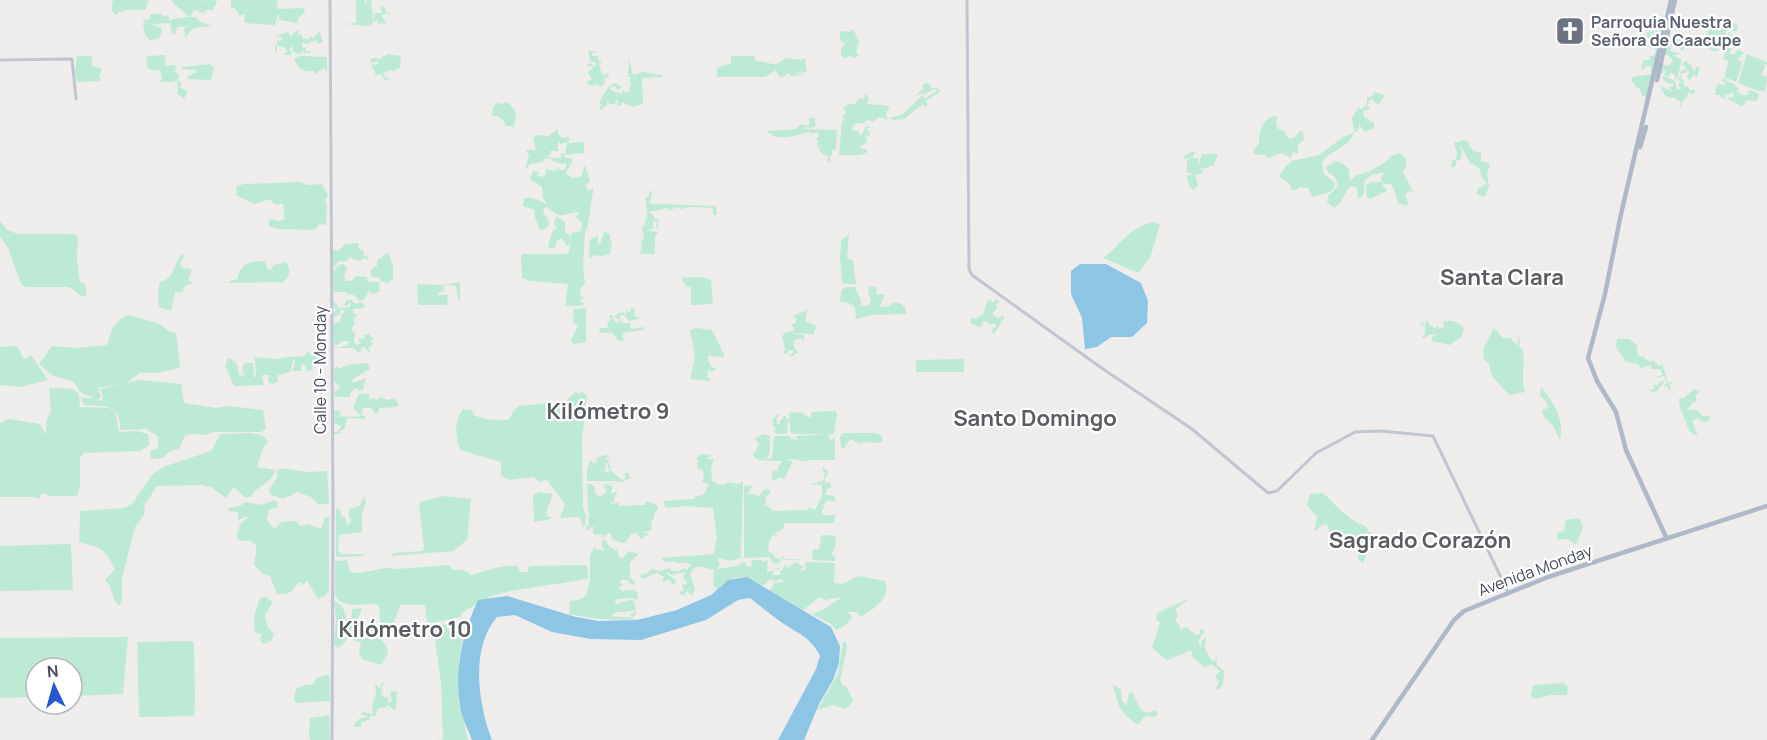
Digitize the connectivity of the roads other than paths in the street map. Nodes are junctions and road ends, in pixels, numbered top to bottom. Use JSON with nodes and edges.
{"nodes":[{"id":1,"x":330,"y":0,"type":"edge"},
{"id":2,"x":967,"y":0,"type":"edge"},
{"id":3,"x":1673,"y":0,"type":"edge"},
{"id":4,"x":0,"y":60,"type":"edge"},
{"id":5,"x":76,"y":99,"type":"dead end"},
{"id":6,"x":1767,"y":506,"type":"edge"},
{"id":7,"x":1666,"y":537,"type":"junction"},
{"id":8,"x":1508,"y":592,"type":"junction"},
{"id":9,"x":332,"y":740,"type":"edge"},
{"id":10,"x":1372,"y":740,"type":"edge"}],
"edges":[{"from":1,"to":9,"type":"street","name":"Calle 10 - Monday"},
{"from":2,"to":8,"type":"street"},
{"from":3,"to":7,"type":"main road"},
{"from":4,"to":5,"type":"street"},
{"from":6,"to":7,"type":"main road","name":"Avenida Monday"},
{"from":7,"to":8,"type":"main road","name":"Avenida Monday"},
{"from":8,"to":10,"type":"main road","name":"Avenida Monday"}]}
